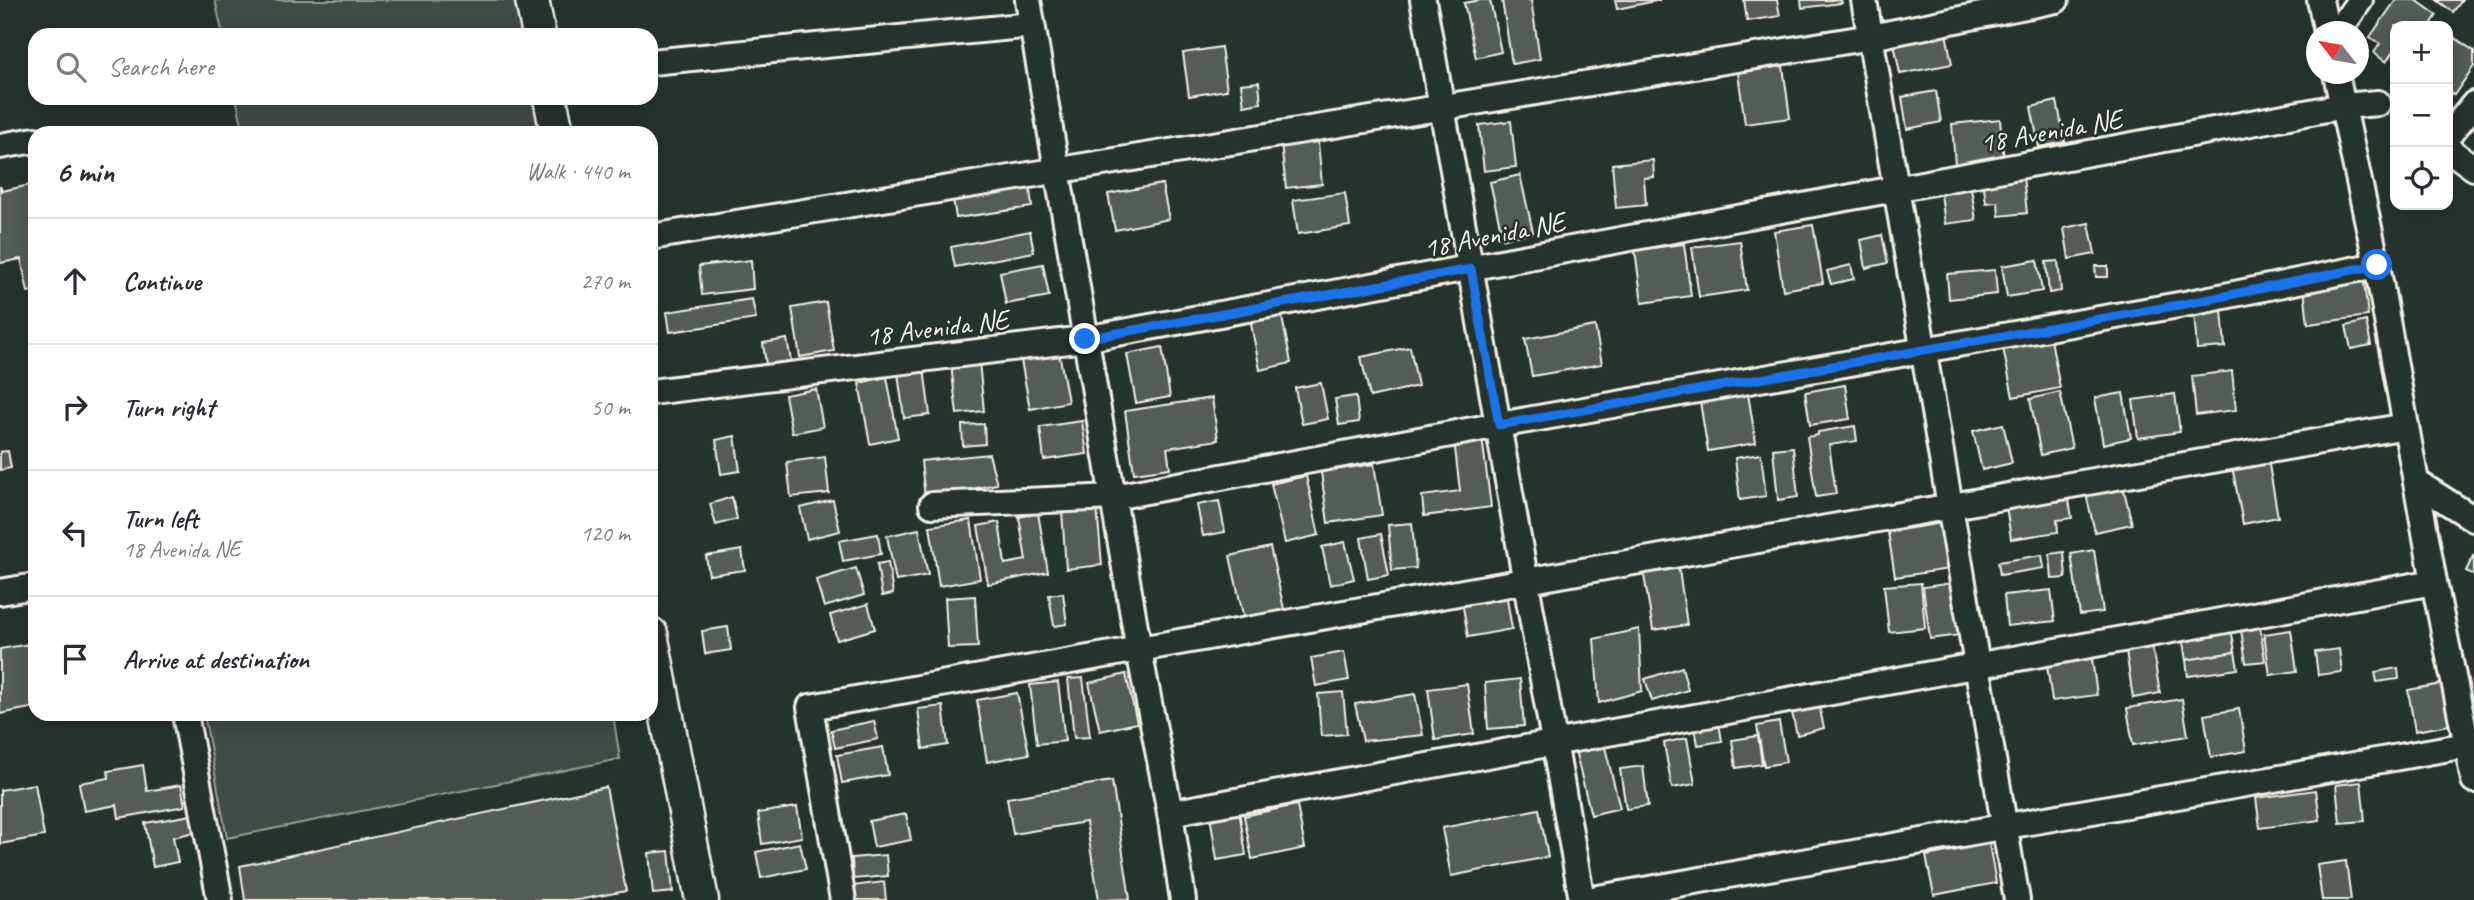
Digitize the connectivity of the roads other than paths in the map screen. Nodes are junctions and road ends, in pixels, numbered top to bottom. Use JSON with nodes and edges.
{"nodes":[{"id":1,"x":532,"y":0,"type":"edge"},
{"id":2,"x":1028,"y":0,"type":"edge"},
{"id":3,"x":1423,"y":0,"type":"edge"},
{"id":4,"x":1864,"y":0,"type":"edge"},
{"id":5,"x":2056,"y":0,"type":"edge"},
{"id":6,"x":2320,"y":0,"type":"edge"},
{"id":7,"x":2360,"y":0,"type":"edge"},
{"id":8,"x":2325,"y":21,"type":"edge"},
{"id":9,"x":2346,"y":21,"type":"edge"},
{"id":10,"x":1032,"y":25,"type":"junction"},
{"id":11,"x":538,"y":28,"type":"edge"},
{"id":12,"x":1871,"y":37,"type":"junction"},
{"id":13,"x":658,"y":61,"type":"edge"},
{"id":14,"x":2338,"y":84,"type":"edge"},
{"id":15,"x":2348,"y":84,"type":"edge"},
{"id":16,"x":2474,"y":104,"type":"edge"},
{"id":17,"x":551,"y":105,"type":"edge"},
{"id":18,"x":2343,"y":106,"type":"junction"},
{"id":19,"x":1442,"y":108,"type":"junction"},
{"id":20,"x":2387,"y":108,"type":"edge"},
{"id":21,"x":556,"y":126,"type":"edge"},
{"id":22,"x":2453,"y":130,"type":"edge"},
{"id":23,"x":28,"y":141,"type":"edge"},
{"id":24,"x":0,"y":146,"type":"edge"},
{"id":25,"x":2453,"y":153,"type":"edge"},
{"id":26,"x":2474,"y":168,"type":"edge"},
{"id":27,"x":1056,"y":171,"type":"junction"},
{"id":28,"x":1897,"y":188,"type":"junction"},
{"id":29,"x":658,"y":236,"type":"edge"},
{"id":30,"x":2377,"y":265,"type":"junction"},
{"id":31,"x":1471,"y":269,"type":"junction"},
{"id":32,"x":1085,"y":339,"type":"junction"},
{"id":33,"x":1924,"y":348,"type":"junction"},
{"id":34,"x":658,"y":391,"type":"edge"},
{"id":35,"x":1499,"y":425,"type":"junction"},
{"id":36,"x":2406,"y":426,"type":"junction"},
{"id":37,"x":2416,"y":482,"type":"junction"},
{"id":38,"x":1114,"y":497,"type":"junction"},
{"id":39,"x":932,"y":505,"type":"dead end"},
{"id":40,"x":1950,"y":507,"type":"junction"},
{"id":41,"x":2474,"y":519,"type":"edge"},
{"id":42,"x":1526,"y":581,"type":"junction"},
{"id":43,"x":2434,"y":582,"type":"junction"},
{"id":44,"x":28,"y":587,"type":"edge"},
{"id":45,"x":0,"y":592,"type":"edge"},
{"id":46,"x":1139,"y":650,"type":"junction"},
{"id":47,"x":1977,"y":666,"type":"junction"},
{"id":48,"x":658,"y":671,"type":"edge"},
{"id":49,"x":186,"y":721,"type":"edge"},
{"id":50,"x":1555,"y":743,"type":"junction"},
{"id":51,"x":2467,"y":745,"type":"junction"},
{"id":52,"x":2474,"y":780,"type":"edge"},
{"id":53,"x":1170,"y":813,"type":"junction"},
{"id":54,"x":2006,"y":827,"type":"junction"},
{"id":55,"x":220,"y":900,"type":"edge"},
{"id":56,"x":702,"y":900,"type":"edge"},
{"id":57,"x":843,"y":900,"type":"edge"},
{"id":58,"x":1183,"y":900,"type":"edge"},
{"id":59,"x":1581,"y":900,"type":"edge"},
{"id":60,"x":1587,"y":900,"type":"edge"},
{"id":61,"x":2017,"y":900,"type":"edge"}],
"edges":[{"from":1,"to":11,"type":"main road"},
{"from":2,"to":10,"type":"street"},
{"from":3,"to":19,"type":"street"},
{"from":4,"to":12,"type":"street"},
{"from":5,"to":12,"type":"street"},
{"from":6,"to":8,"type":"street"},
{"from":7,"to":9,"type":"street"},
{"from":10,"to":13,"type":"street"},
{"from":10,"to":27,"type":"street"},
{"from":12,"to":19,"type":"street"},
{"from":12,"to":28,"type":"street"},
{"from":14,"to":18,"type":"street"},
{"from":15,"to":20,"type":"street"},
{"from":16,"to":22,"type":"street"},
{"from":17,"to":21,"type":"main road"},
{"from":18,"to":20,"type":"street","name":"18 Avenida NE"},
{"from":18,"to":28,"type":"street","name":"18 Avenida NE"},
{"from":18,"to":30,"type":"street"},
{"from":19,"to":27,"type":"street"},
{"from":19,"to":31,"type":"street"},
{"from":23,"to":24,"type":"street"},
{"from":25,"to":26,"type":"street"},
{"from":27,"to":29,"type":"street"},
{"from":27,"to":32,"type":"street"},
{"from":28,"to":31,"type":"street","name":"18 Avenida NE"},
{"from":28,"to":33,"type":"street"},
{"from":30,"to":33,"type":"street"},
{"from":30,"to":36,"type":"street"},
{"from":31,"to":32,"type":"street","name":"18 Avenida NE"},
{"from":31,"to":35,"type":"street"},
{"from":32,"to":34,"type":"street","name":"18 Avenida NE"},
{"from":32,"to":38,"type":"street"},
{"from":33,"to":35,"type":"street"},
{"from":33,"to":40,"type":"street"},
{"from":35,"to":38,"type":"street"},
{"from":35,"to":42,"type":"street"},
{"from":36,"to":37,"type":"street"},
{"from":36,"to":40,"type":"street"},
{"from":37,"to":41,"type":"street"},
{"from":37,"to":43,"type":"street"},
{"from":38,"to":39,"type":"street"},
{"from":38,"to":46,"type":"street"},
{"from":40,"to":42,"type":"street"},
{"from":40,"to":47,"type":"street"},
{"from":42,"to":46,"type":"street"},
{"from":42,"to":50,"type":"street"},
{"from":43,"to":47,"type":"street"},
{"from":43,"to":51,"type":"street"},
{"from":44,"to":45,"type":"street"},
{"from":46,"to":53,"type":"street"},
{"from":46,"to":57,"type":"street"},
{"from":47,"to":50,"type":"street"},
{"from":47,"to":54,"type":"street"},
{"from":48,"to":56,"type":"main road"},
{"from":49,"to":55,"type":"street"},
{"from":50,"to":53,"type":"street"},
{"from":50,"to":59,"type":"street"},
{"from":51,"to":52,"type":"street"},
{"from":51,"to":54,"type":"street"},
{"from":53,"to":58,"type":"street"},
{"from":54,"to":60,"type":"street"},
{"from":54,"to":61,"type":"street"}]}
